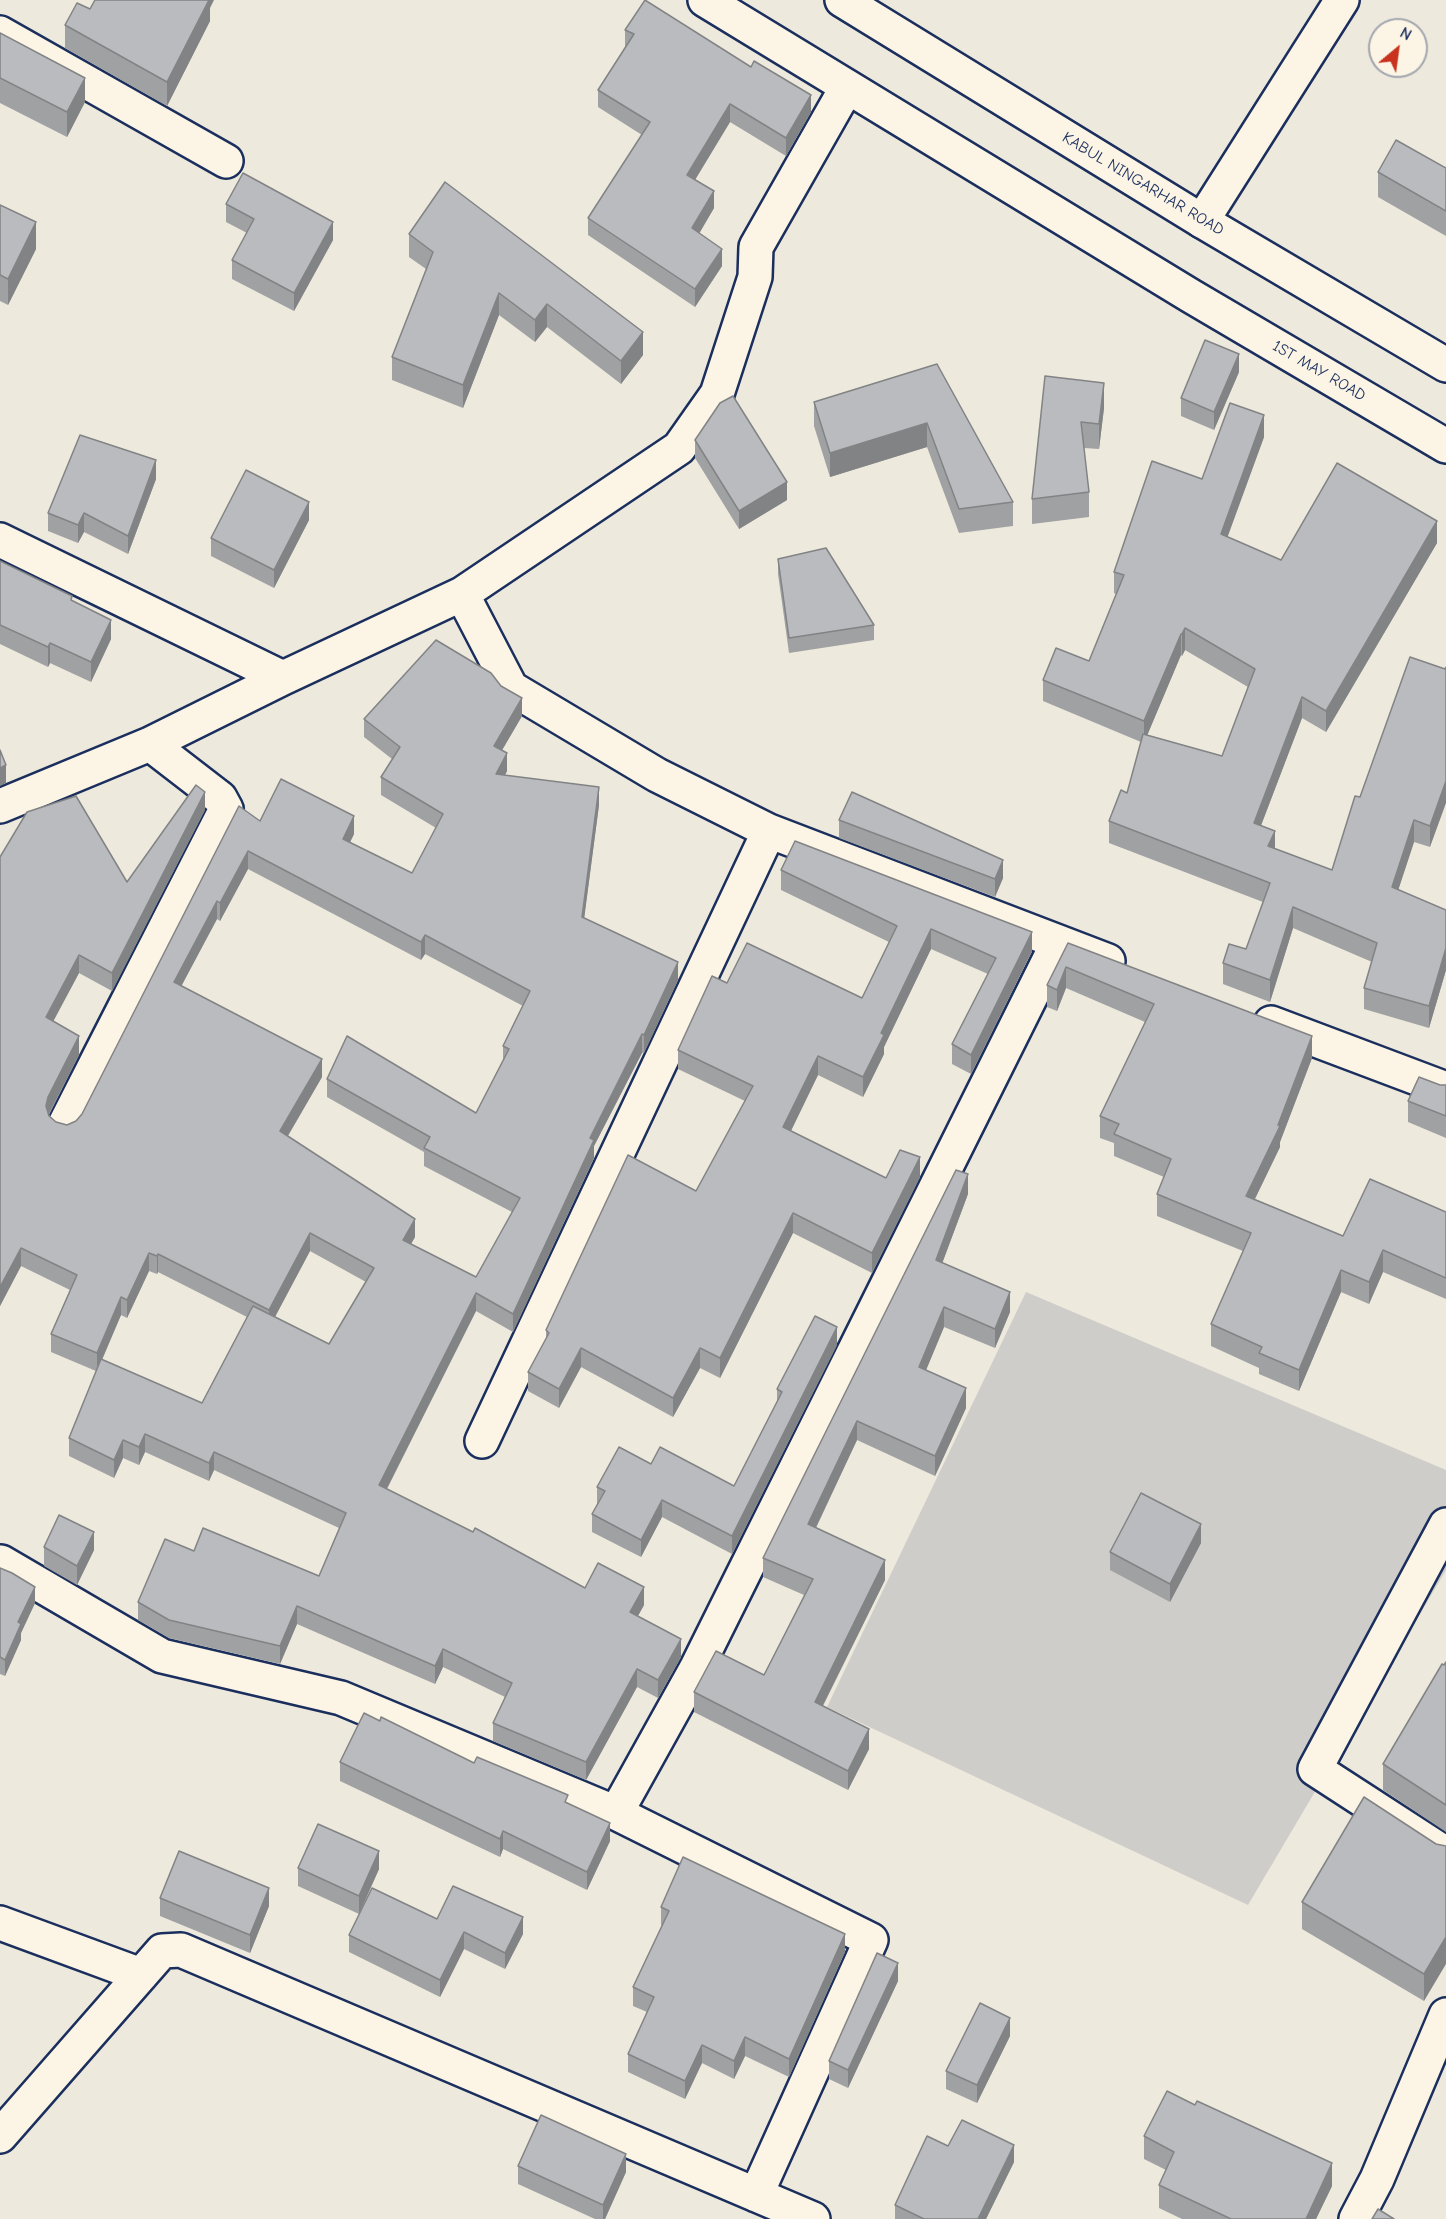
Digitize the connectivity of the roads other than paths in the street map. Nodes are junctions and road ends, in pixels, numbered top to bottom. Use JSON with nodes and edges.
{"nodes":[{"id":1,"x":705,"y":0,"type":"edge"},
{"id":2,"x":842,"y":0,"type":"edge"},
{"id":3,"x":1342,"y":0,"type":"edge"},
{"id":4,"x":0,"y":33,"type":"edge"},
{"id":5,"x":847,"y":87,"type":"junction"},
{"id":6,"x":226,"y":161,"type":"dead end"},
{"id":7,"x":1202,"y":220,"type":"junction"},
{"id":8,"x":1446,"y":365,"type":"edge"},
{"id":9,"x":1446,"y":446,"type":"edge"},
{"id":10,"x":0,"y":540,"type":"edge"},
{"id":11,"x":462,"y":594,"type":"junction"},
{"id":12,"x":283,"y":678,"type":"junction"},
{"id":13,"x":150,"y":744,"type":"junction"},
{"id":14,"x":0,"y":806,"type":"edge"},
{"id":15,"x":769,"y":831,"type":"junction"},
{"id":16,"x":1058,"y":942,"type":"junction"},
{"id":17,"x":1135,"y":972,"type":"edge"},
{"id":18,"x":1246,"y":1014,"type":"edge"},
{"id":19,"x":1446,"y":1089,"type":"edge"},
{"id":20,"x":65,"y":1124,"type":"edge"},
{"id":21,"x":482,"y":1441,"type":"dead end"},
{"id":22,"x":1446,"y":1525,"type":"edge"},
{"id":23,"x":1,"y":1562,"type":"edge"},
{"id":24,"x":616,"y":1813,"type":"junction"},
{"id":25,"x":1446,"y":1854,"type":"edge"},
{"id":26,"x":0,"y":1923,"type":"edge"},
{"id":27,"x":141,"y":1975,"type":"junction"},
{"id":28,"x":1446,"y":2015,"type":"edge"},
{"id":29,"x":0,"y":2136,"type":"edge"},
{"id":30,"x":756,"y":2195,"type":"junction"},
{"id":31,"x":813,"y":2219,"type":"edge"},
{"id":32,"x":1356,"y":2219,"type":"edge"}],
"edges":[{"from":1,"to":5,"type":"main road"},
{"from":2,"to":7,"type":"main road","name":"KABUL NINGARHAR ROAD"},
{"from":3,"to":7,"type":"main road"},
{"from":4,"to":6,"type":"main road"},
{"from":5,"to":9,"type":"main road","name":"1ST MAY ROAD"},
{"from":5,"to":11,"type":"main road"},
{"from":7,"to":8,"type":"main road","name":"KABUL NINGARHAR ROAD"},
{"from":10,"to":12,"type":"main road"},
{"from":11,"to":12,"type":"main road"},
{"from":11,"to":15,"type":"main road"},
{"from":12,"to":13,"type":"main road"},
{"from":13,"to":14,"type":"main road"},
{"from":13,"to":20,"type":"main road"},
{"from":15,"to":16,"type":"main road"},
{"from":15,"to":21,"type":"main road"},
{"from":16,"to":17,"type":"main road"},
{"from":16,"to":24,"type":"main road"},
{"from":18,"to":19,"type":"main road"},
{"from":22,"to":25,"type":"main road"},
{"from":23,"to":24,"type":"main road"},
{"from":24,"to":30,"type":"main road"},
{"from":26,"to":27,"type":"main road"},
{"from":27,"to":29,"type":"main road"},
{"from":27,"to":30,"type":"main road"},
{"from":28,"to":32,"type":"main road"},
{"from":30,"to":31,"type":"main road"}]}
